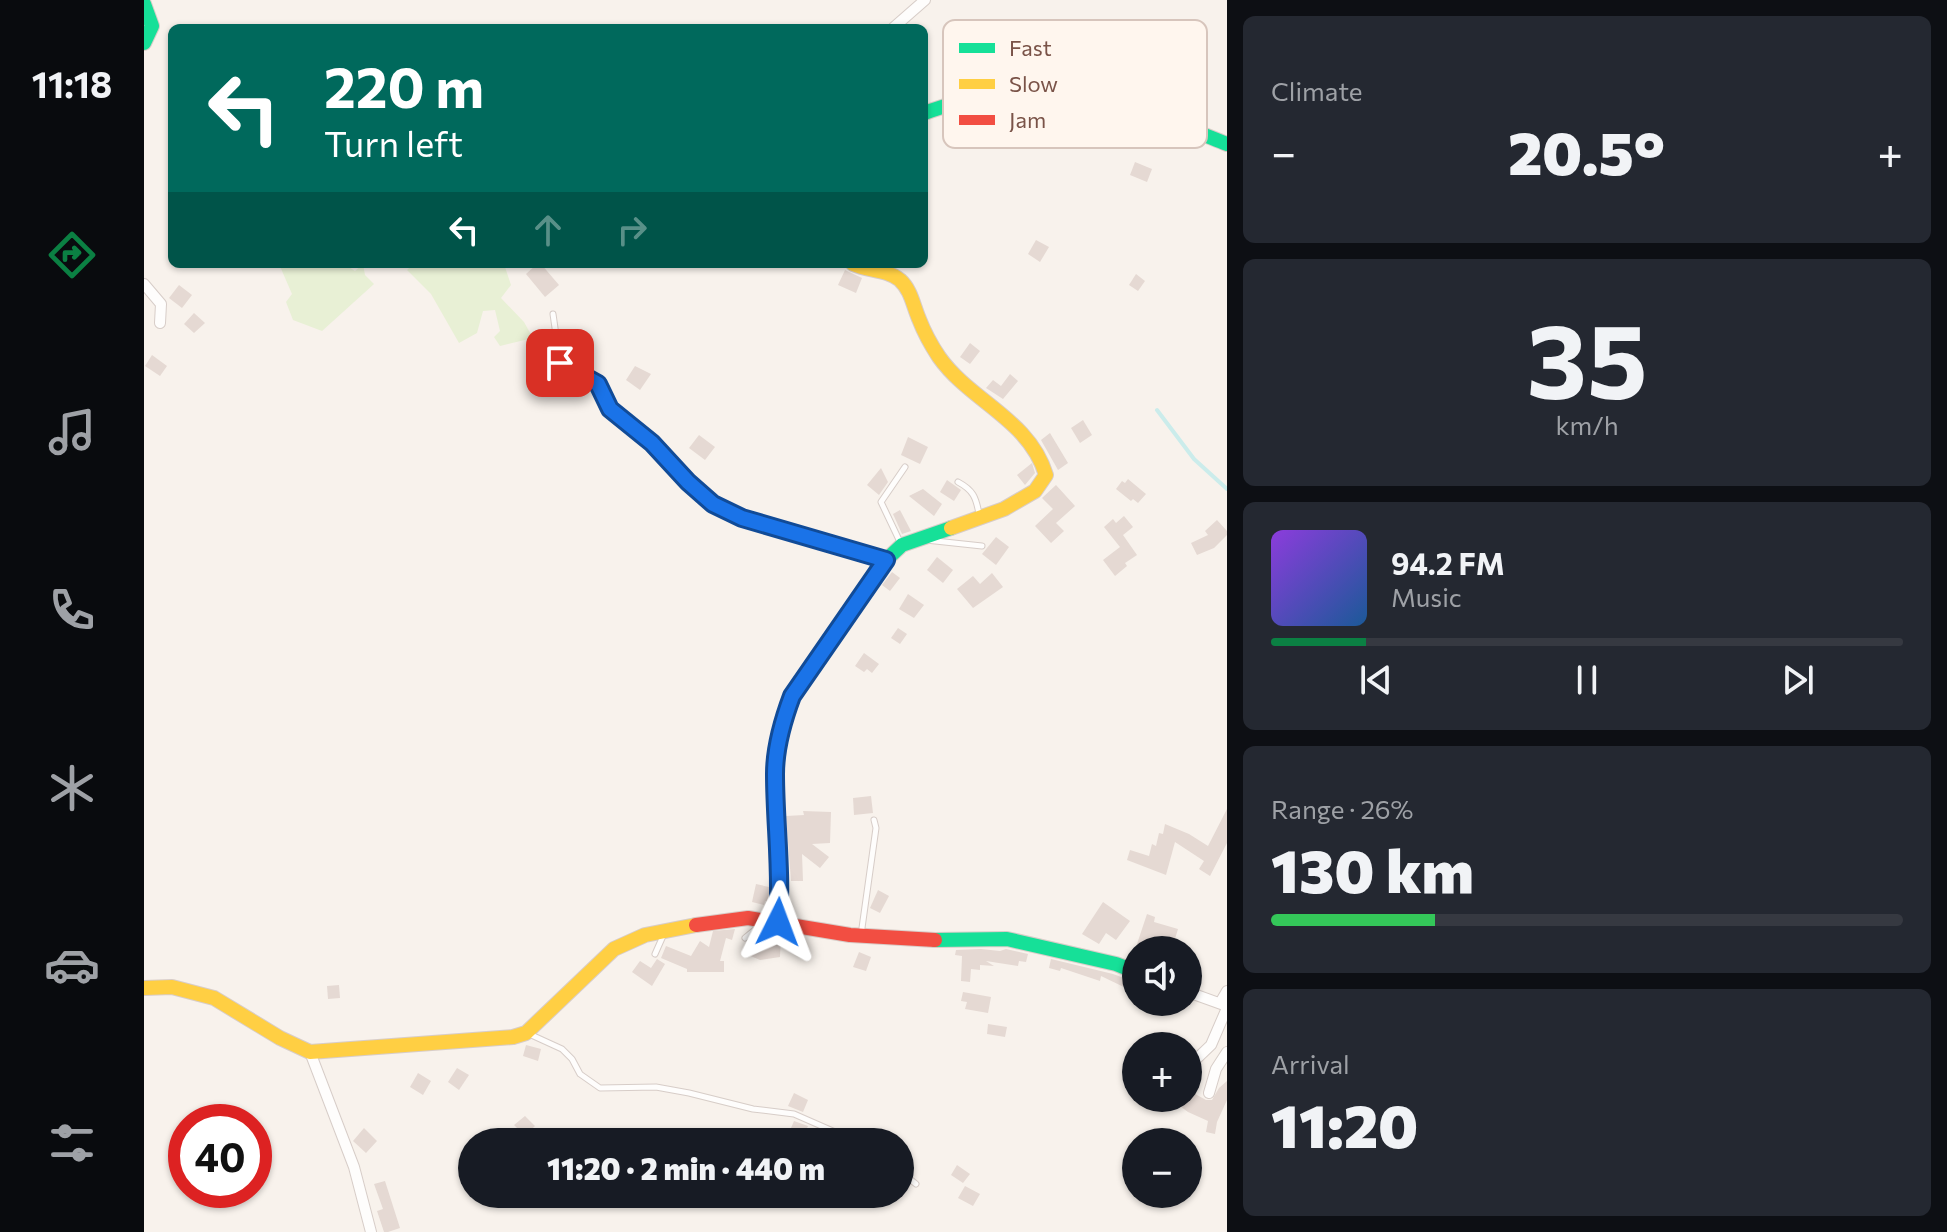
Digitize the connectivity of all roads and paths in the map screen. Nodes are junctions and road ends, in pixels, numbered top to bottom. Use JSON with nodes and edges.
{"nodes":[{"id":1,"x":925,"y":0,"type":"edge"},
{"id":2,"x":144,"y":4,"type":"edge"},
{"id":3,"x":898,"y":24,"type":"edge"},
{"id":4,"x":144,"y":43,"type":"edge"},
{"id":5,"x":1207,"y":136,"type":"edge"},
{"id":6,"x":1227,"y":144,"type":"edge"},
{"id":7,"x":865,"y":268,"type":"edge"},
{"id":8,"x":144,"y":284,"type":"edge"},
{"id":9,"x":553,"y":314,"type":"dead end"},
{"id":10,"x":160,"y":323,"type":"dead end"},
{"id":11,"x":905,"y":467,"type":"dead end"},
{"id":12,"x":958,"y":482,"type":"dead end"},
{"id":13,"x":980,"y":519,"type":"junction"},
{"id":14,"x":921,"y":539,"type":"junction"},
{"id":15,"x":902,"y":545,"type":"junction"},
{"id":16,"x":982,"y":546,"type":"dead end"},
{"id":17,"x":886,"y":560,"type":"junction"},
{"id":18,"x":874,"y":820,"type":"dead end"},
{"id":19,"x":772,"y":921,"type":"junction"},
{"id":20,"x":664,"y":931,"type":"junction"},
{"id":21,"x":861,"y":936,"type":"junction"},
{"id":22,"x":745,"y":938,"type":"dead end"},
{"id":23,"x":655,"y":954,"type":"dead end"},
{"id":24,"x":1122,"y":966,"type":"edge"},
{"id":25,"x":144,"y":988,"type":"edge"},
{"id":26,"x":1227,"y":991,"type":"edge"},
{"id":27,"x":1202,"y":997,"type":"edge"},
{"id":28,"x":1225,"y":1006,"type":"edge"},
{"id":29,"x":526,"y":1033,"type":"junction"},
{"id":30,"x":310,"y":1052,"type":"junction"},
{"id":31,"x":1227,"y":1052,"type":"edge"},
{"id":32,"x":1202,"y":1054,"type":"edge"},
{"id":33,"x":1209,"y":1093,"type":"dead end"},
{"id":34,"x":826,"y":1128,"type":"edge"},
{"id":35,"x":371,"y":1232,"type":"edge"}],
"edges":[{"from":1,"to":3,"type":"street"},
{"from":2,"to":4,"type":"street"},
{"from":5,"to":6,"type":"street"},
{"from":7,"to":13,"type":"street"},
{"from":8,"to":10,"type":"street"},
{"from":9,"to":17,"type":"lane"},
{"from":11,"to":15,"type":"lane"},
{"from":12,"to":13,"type":"lane"},
{"from":13,"to":14,"type":"street"},
{"from":14,"to":15,"type":"street"},
{"from":14,"to":16,"type":"lane"},
{"from":15,"to":17,"type":"street"},
{"from":17,"to":19,"type":"street"},
{"from":18,"to":21,"type":"lane"},
{"from":19,"to":20,"type":"street"},
{"from":19,"to":21,"type":"street"},
{"from":19,"to":22,"type":"lane"},
{"from":20,"to":23,"type":"lane"},
{"from":20,"to":29,"type":"street"},
{"from":21,"to":24,"type":"street"},
{"from":25,"to":30,"type":"street"},
{"from":26,"to":28,"type":"street"},
{"from":27,"to":28,"type":"street"},
{"from":28,"to":32,"type":"street"},
{"from":29,"to":30,"type":"street"},
{"from":29,"to":34,"type":"lane"},
{"from":30,"to":35,"type":"street"},
{"from":31,"to":33,"type":"street"}]}
